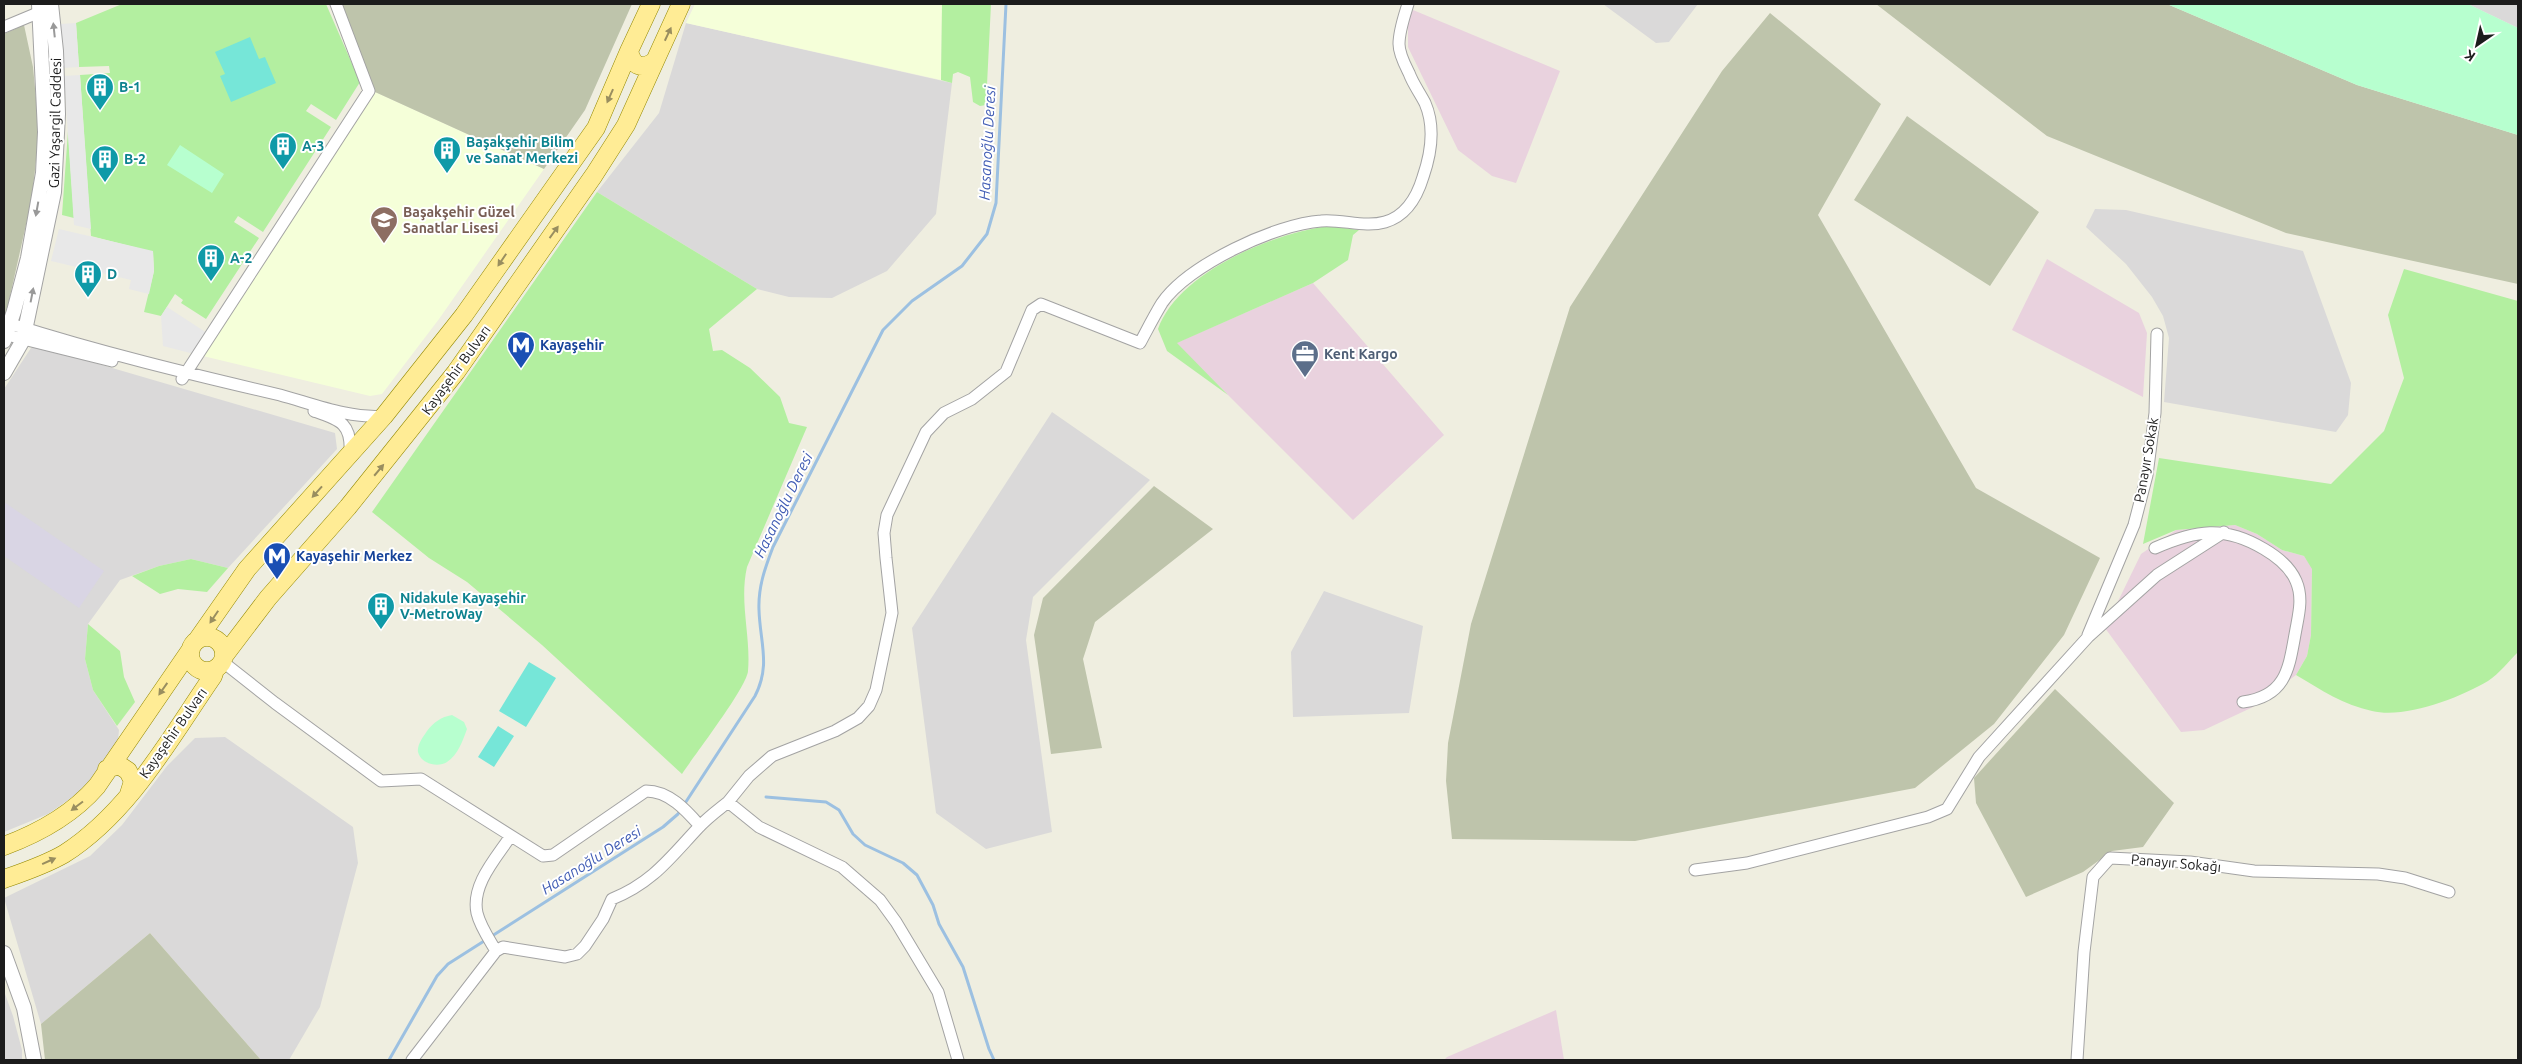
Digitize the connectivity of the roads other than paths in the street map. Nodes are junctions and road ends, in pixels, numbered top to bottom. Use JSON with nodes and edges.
{"nodes":[{"id":1,"x":336,"y":4,"type":"edge"},
{"id":2,"x":651,"y":4,"type":"edge"},
{"id":3,"x":681,"y":4,"type":"edge"},
{"id":4,"x":1408,"y":4,"type":"edge"},
{"id":5,"x":47,"y":6,"type":"edge"},
{"id":6,"x":4,"y":27,"type":"edge"},
{"id":7,"x":629,"y":51,"type":"junction"},
{"id":8,"x":655,"y":61,"type":"junction"},
{"id":9,"x":7,"y":333,"type":"edge"},
{"id":10,"x":24,"y":334,"type":"junction"},
{"id":11,"x":2157,"y":334,"type":"dead end"},
{"id":12,"x":4,"y":373,"type":"edge"},
{"id":13,"x":184,"y":376,"type":"junction"},
{"id":14,"x":384,"y":416,"type":"junction"},
{"id":15,"x":349,"y":456,"type":"junction"},
{"id":16,"x":2224,"y":532,"type":"junction"},
{"id":17,"x":2155,"y":548,"type":"dead end"},
{"id":18,"x":2088,"y":637,"type":"junction"},
{"id":19,"x":194,"y":644,"type":"junction"},
{"id":20,"x":221,"y":663,"type":"junction"},
{"id":21,"x":2243,"y":702,"type":"dead end"},
{"id":22,"x":108,"y":769,"type":"junction"},
{"id":23,"x":129,"y":794,"type":"junction"},
{"id":24,"x":728,"y":802,"type":"junction"},
{"id":25,"x":700,"y":826,"type":"junction"},
{"id":26,"x":510,"y":836,"type":"junction"},
{"id":27,"x":4,"y":846,"type":"edge"},
{"id":28,"x":1695,"y":870,"type":"dead end"},
{"id":29,"x":4,"y":879,"type":"edge"},
{"id":30,"x":2449,"y":892,"type":"dead end"},
{"id":31,"x":493,"y":946,"type":"junction"},
{"id":32,"x":4,"y":953,"type":"edge"},
{"id":33,"x":34,"y":1060,"type":"edge"},
{"id":34,"x":412,"y":1060,"type":"edge"},
{"id":35,"x":958,"y":1060,"type":"edge"},
{"id":36,"x":2077,"y":1060,"type":"edge"}],
"edges":[{"from":1,"to":13,"type":"street"},
{"from":2,"to":7,"type":"main road","name":"Kayaşehir Bulvarı"},
{"from":8,"to":3,"type":"main road","name":"Kayaşehir Bulvarı","one_way":true},
{"from":4,"to":24,"type":"street"},
{"from":5,"to":6,"type":"street"},
{"from":5,"to":9,"type":"street","name":"Gazi Yaşargil Caddesi","one_way":true},
{"from":10,"to":5,"type":"street","name":"Gazi Yaşargil Caddesi","one_way":true},
{"from":7,"to":8,"type":"main road"},
{"from":7,"to":14,"type":"main road","name":"Kayaşehir Bulvarı","one_way":true},
{"from":20,"to":8,"type":"main road","name":"Kayaşehir Bulvarı","one_way":true},
{"from":9,"to":10,"type":"street","name":"Gazi Yaşargil Caddesi"},
{"from":10,"to":12,"type":"street","name":"Gazi Yaşargil Caddesi"},
{"from":10,"to":13,"type":"street"},
{"from":11,"to":18,"type":"street","name":"Panayır Sokak"},
{"from":13,"to":14,"type":"street"},
{"from":13,"to":15,"type":"street"},
{"from":14,"to":15,"type":"main road","name":"Kayaşehir Bulvarı"},
{"from":15,"to":19,"type":"main road","name":"Kayaşehir Bulvarı","one_way":true},
{"from":16,"to":17,"type":"street"},
{"from":16,"to":18,"type":"street"},
{"from":16,"to":21,"type":"street"},
{"from":18,"to":28,"type":"street"},
{"from":19,"to":20,"type":"main road"},
{"from":19,"to":20,"type":"main road","name":"Kayaşehir Bulvarı"},
{"from":19,"to":22,"type":"main road","name":"Kayaşehir Bulvarı","one_way":true},
{"from":20,"to":23,"type":"main road","name":"Kayaşehir Bulvarı"},
{"from":20,"to":26,"type":"street"},
{"from":22,"to":23,"type":"main road","name":"Kayaşehir Bulvarı"},
{"from":22,"to":27,"type":"main road","name":"Kayaşehir Bulvarı","one_way":true},
{"from":29,"to":23,"type":"main road","name":"Kayaşehir Bulvarı","one_way":true},
{"from":24,"to":25,"type":"street"},
{"from":24,"to":35,"type":"street"},
{"from":25,"to":26,"type":"street"},
{"from":25,"to":31,"type":"street"},
{"from":26,"to":31,"type":"street"},
{"from":30,"to":36,"type":"street","name":"Panayır Sokağı"},
{"from":31,"to":34,"type":"street"},
{"from":32,"to":33,"type":"street"}]}
